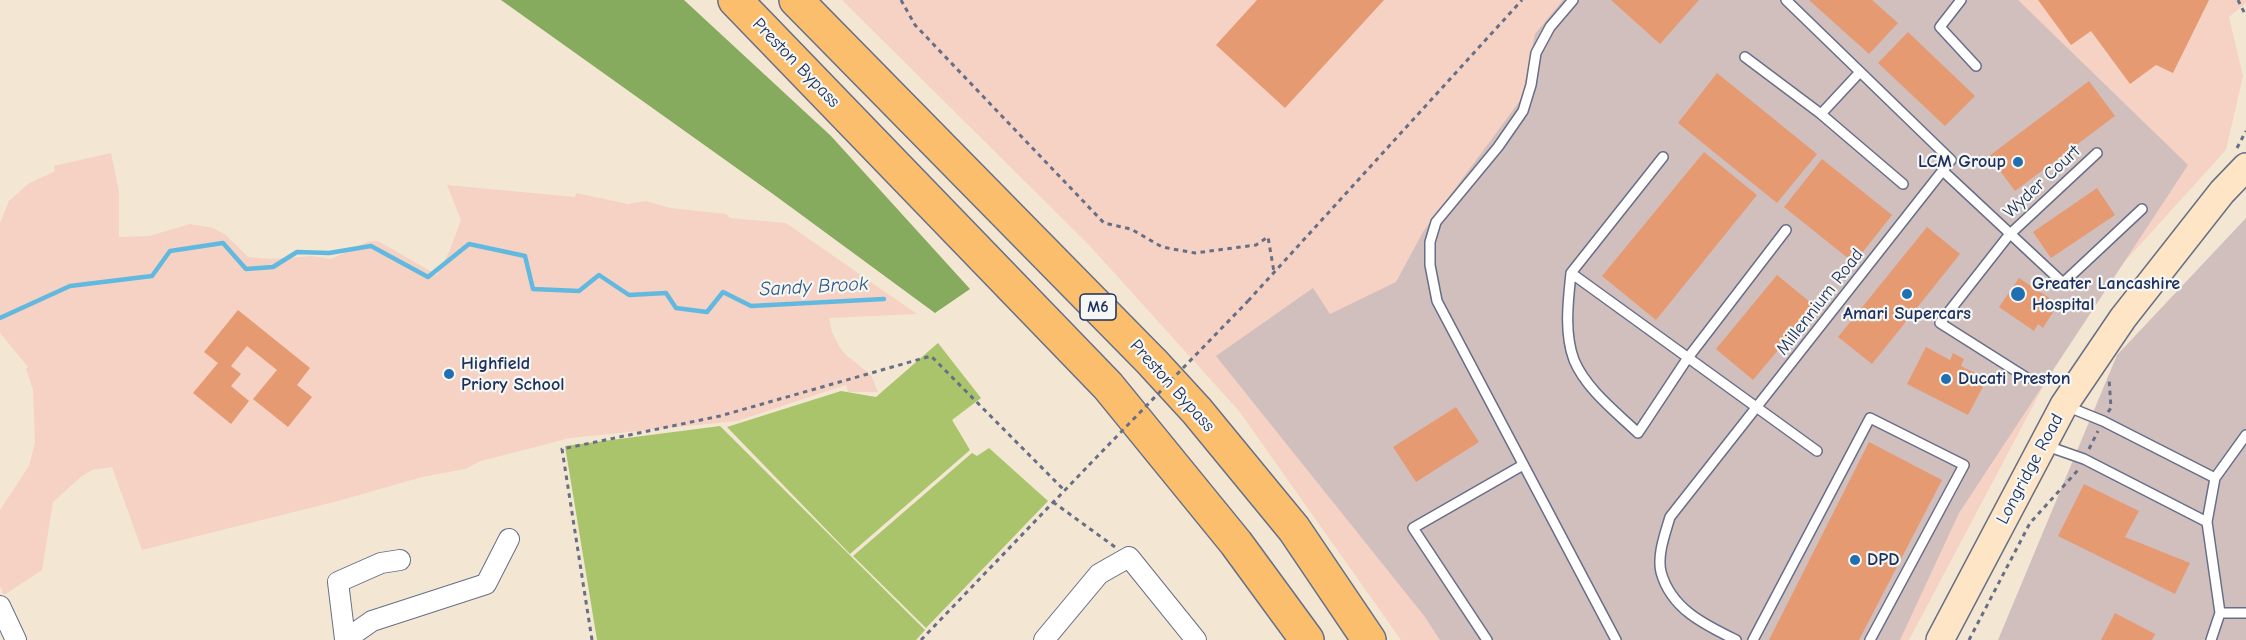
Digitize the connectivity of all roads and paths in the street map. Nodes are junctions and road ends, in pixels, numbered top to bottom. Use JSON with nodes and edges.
{"nodes":[{"id":1,"x":735,"y":0,"type":"edge"},
{"id":2,"x":796,"y":0,"type":"edge"},
{"id":3,"x":901,"y":0,"type":"edge"},
{"id":4,"x":1522,"y":0,"type":"edge"},
{"id":5,"x":1572,"y":0,"type":"edge"},
{"id":6,"x":1786,"y":0,"type":"edge"},
{"id":7,"x":1961,"y":0,"type":"edge"},
{"id":8,"x":2238,"y":0,"type":"edge"},
{"id":9,"x":2246,"y":16,"type":"edge"},
{"id":10,"x":1745,"y":57,"type":"dead end"},
{"id":11,"x":1976,"y":66,"type":"dead end"},
{"id":12,"x":1860,"y":72,"type":"junction"},
{"id":13,"x":1821,"y":114,"type":"junction"},
{"id":14,"x":2246,"y":149,"type":"edge"},
{"id":15,"x":2097,"y":153,"type":"dead end"},
{"id":16,"x":1663,"y":156,"type":"dead end"},
{"id":17,"x":2246,"y":167,"type":"edge"},
{"id":18,"x":1943,"y":171,"type":"junction"},
{"id":19,"x":1903,"y":184,"type":"dead end"},
{"id":20,"x":2222,"y":192,"type":"junction"},
{"id":21,"x":2142,"y":209,"type":"dead end"},
{"id":22,"x":1786,"y":230,"type":"dead end"},
{"id":23,"x":2009,"y":235,"type":"junction"},
{"id":24,"x":1274,"y":272,"type":"junction"},
{"id":25,"x":1572,"y":273,"type":"junction"},
{"id":26,"x":1687,"y":359,"type":"junction"},
{"id":27,"x":2027,"y":378,"type":"dead end"},
{"id":28,"x":2064,"y":405,"type":"junction"},
{"id":29,"x":1757,"y":408,"type":"junction"},
{"id":30,"x":2246,"y":435,"type":"edge"},
{"id":31,"x":2043,"y":445,"type":"junction"},
{"id":32,"x":1816,"y":451,"type":"dead end"},
{"id":33,"x":1523,"y":465,"type":"junction"},
{"id":34,"x":2215,"y":478,"type":"junction"},
{"id":35,"x":1064,"y":490,"type":"junction"},
{"id":36,"x":1053,"y":502,"type":"junction"},
{"id":37,"x":2207,"y":522,"type":"junction"},
{"id":38,"x":509,"y":539,"type":"dead end"},
{"id":39,"x":1129,"y":557,"type":"junction"},
{"id":40,"x":400,"y":560,"type":"dead end"},
{"id":41,"x":0,"y":606,"type":"edge"},
{"id":42,"x":2220,"y":613,"type":"junction"},
{"id":43,"x":2246,"y":613,"type":"edge"},
{"id":44,"x":16,"y":640,"type":"edge"},
{"id":45,"x":345,"y":640,"type":"edge"},
{"id":46,"x":592,"y":640,"type":"edge"},
{"id":47,"x":921,"y":640,"type":"edge"},
{"id":48,"x":1044,"y":640,"type":"edge"},
{"id":49,"x":1196,"y":640,"type":"edge"},
{"id":50,"x":1307,"y":640,"type":"edge"},
{"id":51,"x":1369,"y":640,"type":"edge"},
{"id":52,"x":1487,"y":640,"type":"edge"},
{"id":53,"x":1616,"y":640,"type":"edge"},
{"id":54,"x":1736,"y":640,"type":"edge"},
{"id":55,"x":1753,"y":640,"type":"edge"},
{"id":56,"x":1870,"y":640,"type":"edge"},
{"id":57,"x":1941,"y":640,"type":"edge"},
{"id":58,"x":2211,"y":640,"type":"edge"}],
"edges":[{"from":1,"to":50,"type":"highway","name":"Preston Bypass","number":"M6"},
{"from":2,"to":51,"type":"highway","name":"Preston Bypass","number":"M6"},
{"from":3,"to":24,"type":"path"},
{"from":4,"to":24,"type":"path"},
{"from":5,"to":33,"type":"lane"},
{"from":6,"to":12,"type":"lane"},
{"from":7,"to":11,"type":"lane"},
{"from":8,"to":9,"type":"path"},
{"from":10,"to":13,"type":"lane"},
{"from":12,"to":13,"type":"lane"},
{"from":12,"to":18,"type":"lane"},
{"from":13,"to":19,"type":"lane"},
{"from":14,"to":20,"type":"main road","name":"Longridge Road"},
{"from":15,"to":23,"type":"lane","name":"Wyder Court"},
{"from":16,"to":25,"type":"lane"},
{"from":17,"to":20,"type":"main road","name":"Longridge Road"},
{"from":18,"to":23,"type":"lane","name":"Wyder Court"},
{"from":18,"to":29,"type":"lane","name":"Millennium Road"},
{"from":20,"to":28,"type":"main road","name":"Longridge Road"},
{"from":21,"to":23,"type":"lane","name":"Wyder Court"},
{"from":22,"to":26,"type":"lane"},
{"from":23,"to":27,"type":"lane","name":"Wyder Court"},
{"from":24,"to":35,"type":"path","bridge":true},
{"from":25,"to":26,"type":"lane"},
{"from":25,"to":26,"type":"lane"},
{"from":26,"to":29,"type":"lane"},
{"from":28,"to":31,"type":"main road","name":"Longridge Road"},
{"from":28,"to":34,"type":"lane"},
{"from":29,"to":32,"type":"lane"},
{"from":29,"to":54,"type":"lane","name":"Millennium Road"},
{"from":30,"to":34,"type":"lane"},
{"from":31,"to":37,"type":"lane"},
{"from":31,"to":57,"type":"main road","name":"Longridge Road"},
{"from":33,"to":52,"type":"lane"},
{"from":33,"to":53,"type":"lane"},
{"from":34,"to":37,"type":"lane"},
{"from":35,"to":36,"type":"path"},
{"from":35,"to":46,"type":"path"},
{"from":36,"to":39,"type":"path"},
{"from":36,"to":47,"type":"path"},
{"from":37,"to":42,"type":"lane"},
{"from":38,"to":45,"type":"street"},
{"from":39,"to":48,"type":"street"},
{"from":39,"to":49,"type":"street"},
{"from":40,"to":45,"type":"street"},
{"from":41,"to":44,"type":"street"},
{"from":42,"to":43,"type":"lane"},
{"from":42,"to":58,"type":"lane"},
{"from":55,"to":56,"type":"lane"}]}
